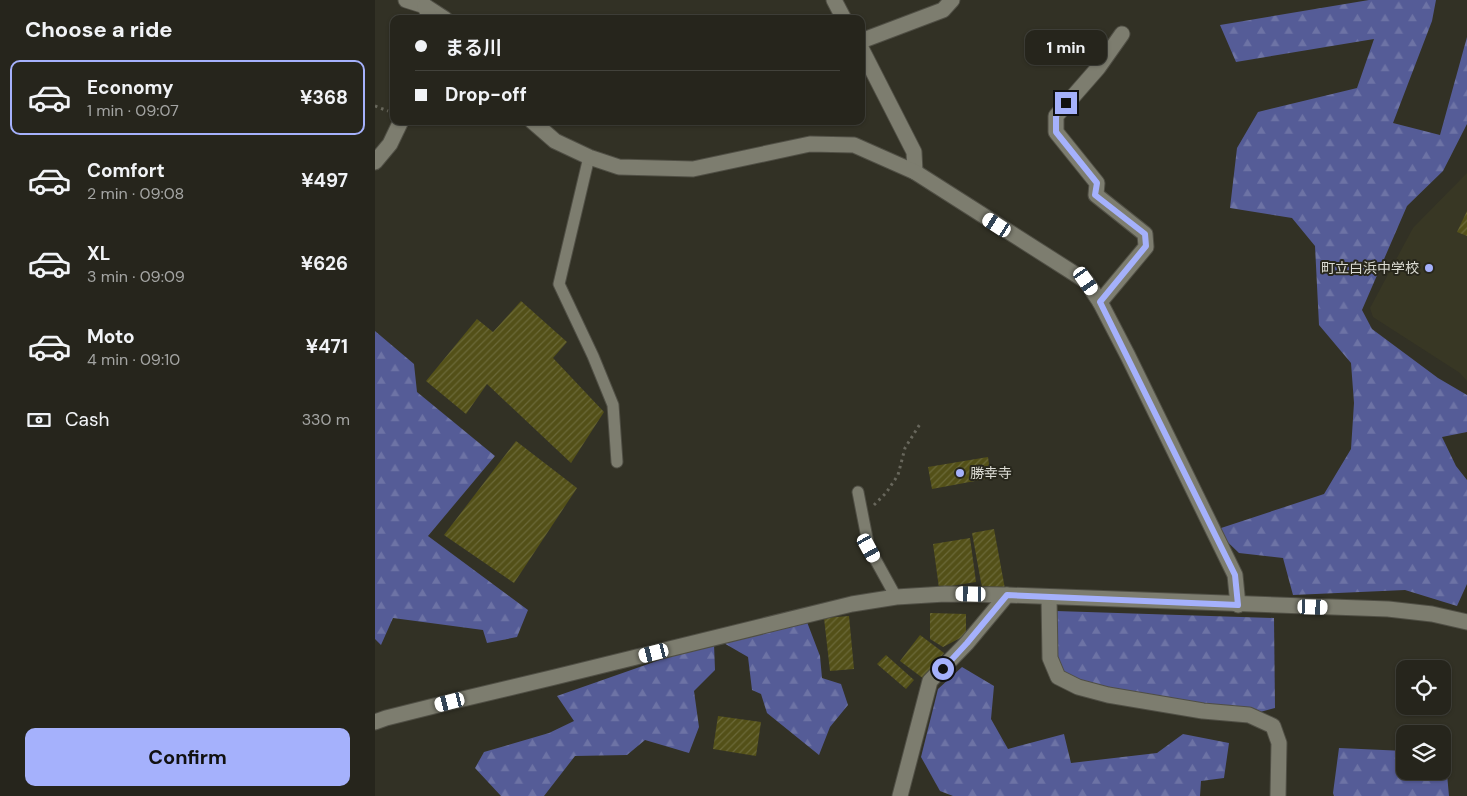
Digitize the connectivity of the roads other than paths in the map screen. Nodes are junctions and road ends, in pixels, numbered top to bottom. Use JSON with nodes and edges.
{"nodes":[{"id":1,"x":406,"y":0,"type":"edge"},
{"id":2,"x":834,"y":0,"type":"edge"},
{"id":3,"x":952,"y":0,"type":"edge"},
{"id":4,"x":427,"y":13,"type":"edge"},
{"id":5,"x":843,"y":15,"type":"edge"},
{"id":6,"x":1122,"y":34,"type":"dead end"},
{"id":7,"x":865,"y":39,"type":"edge"},
{"id":8,"x":865,"y":56,"type":"edge"},
{"id":9,"x":399,"y":125,"type":"edge"},
{"id":10,"x":537,"y":125,"type":"edge"},
{"id":11,"x":589,"y":158,"type":"junction"},
{"id":12,"x":375,"y":162,"type":"edge"},
{"id":13,"x":915,"y":172,"type":"junction"},
{"id":14,"x":1100,"y":302,"type":"junction"},
{"id":15,"x":617,"y":462,"type":"dead end"},
{"id":16,"x":858,"y":492,"type":"dead end"},
{"id":17,"x":1007,"y":595,"type":"junction"},
{"id":18,"x":896,"y":597,"type":"junction"},
{"id":19,"x":1049,"y":597,"type":"junction"},
{"id":20,"x":1238,"y":605,"type":"junction"},
{"id":21,"x":1467,"y":622,"type":"edge"},
{"id":22,"x":375,"y":722,"type":"edge"},
{"id":23,"x":900,"y":796,"type":"edge"},
{"id":24,"x":1278,"y":796,"type":"edge"}],
"edges":[{"from":1,"to":4,"type":"street"},
{"from":2,"to":5,"type":"street"},
{"from":3,"to":7,"type":"street"},
{"from":6,"to":14,"type":"street"},
{"from":8,"to":13,"type":"street"},
{"from":9,"to":12,"type":"street"},
{"from":10,"to":11,"type":"street"},
{"from":11,"to":13,"type":"street"},
{"from":11,"to":15,"type":"lane"},
{"from":13,"to":14,"type":"street"},
{"from":14,"to":20,"type":"street"},
{"from":16,"to":18,"type":"lane"},
{"from":17,"to":18,"type":"street"},
{"from":17,"to":19,"type":"street"},
{"from":17,"to":23,"type":"street"},
{"from":18,"to":22,"type":"street"},
{"from":19,"to":20,"type":"street"},
{"from":19,"to":24,"type":"street"},
{"from":20,"to":21,"type":"street"}]}
